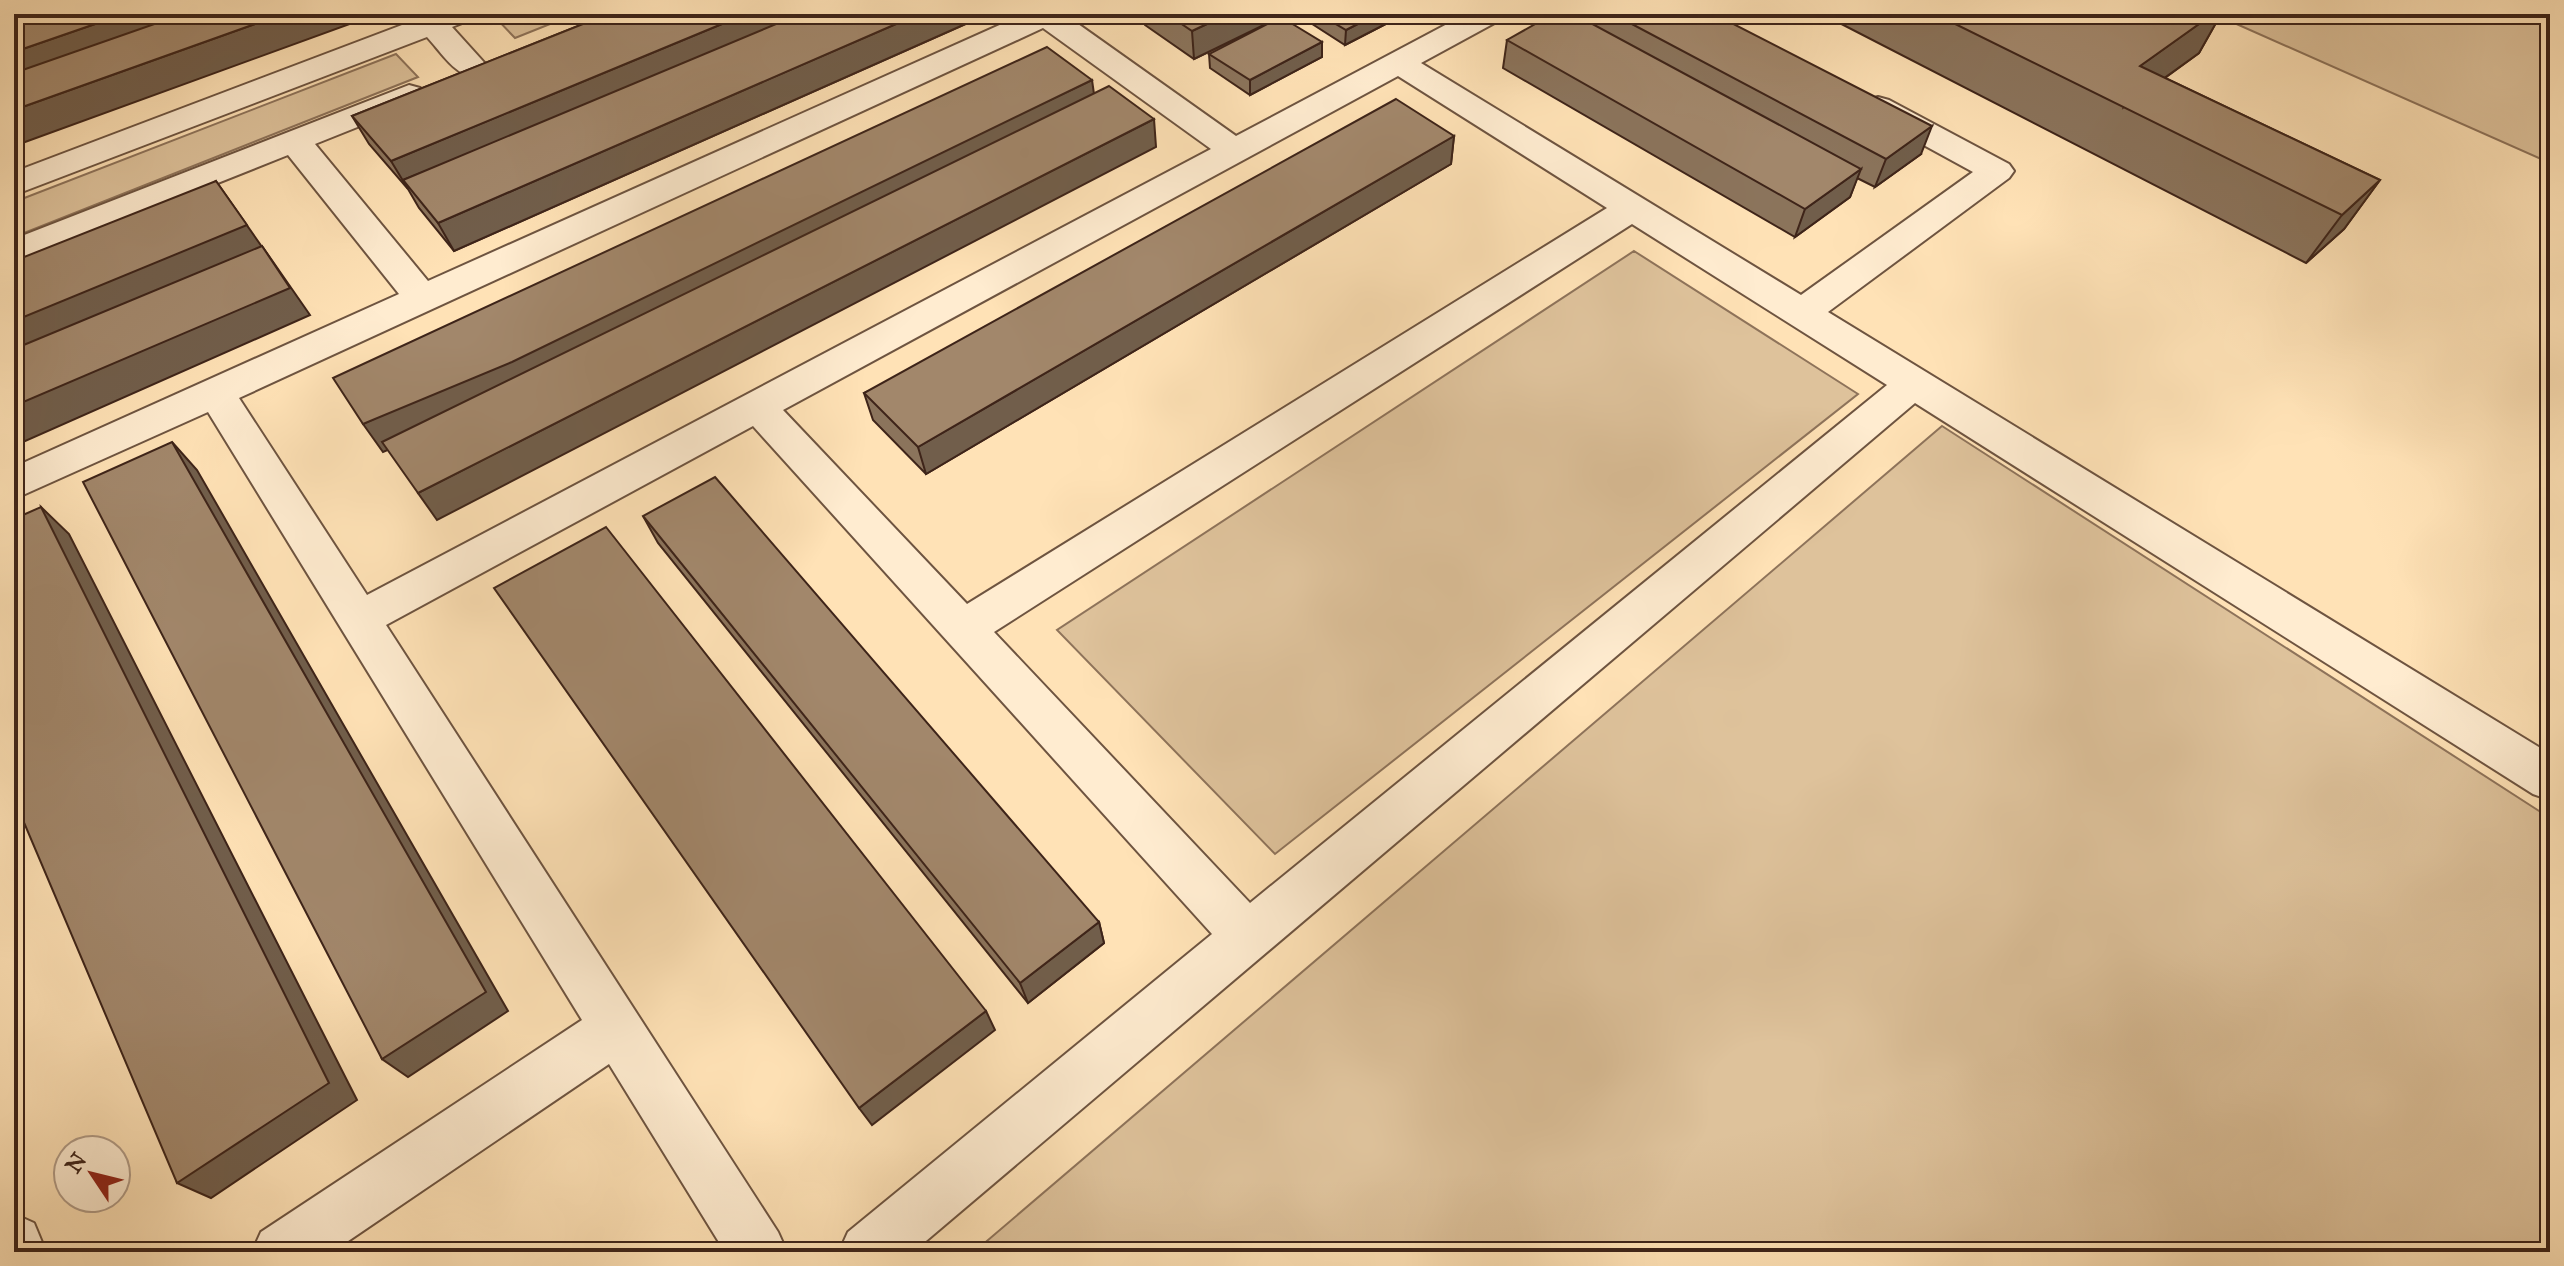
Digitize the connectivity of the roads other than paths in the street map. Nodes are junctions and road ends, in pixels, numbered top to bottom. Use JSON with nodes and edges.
{"nodes":[{"id":1,"x":1489,"y":14,"type":"edge"},
{"id":2,"x":1047,"y":15,"type":"edge"},
{"id":3,"x":446,"y":19,"type":"edge"},
{"id":4,"x":1398,"y":62,"type":"junction"},
{"id":5,"x":1844,"y":89,"type":"edge"},
{"id":6,"x":294,"y":140,"type":"junction"},
{"id":7,"x":1234,"y":150,"type":"junction"},
{"id":8,"x":14,"y":184,"type":"edge"},
{"id":9,"x":1632,"y":208,"type":"junction"},
{"id":10,"x":14,"y":252,"type":"edge"},
{"id":11,"x":422,"y":298,"type":"junction"},
{"id":12,"x":1802,"y":313,"type":"junction"},
{"id":13,"x":1914,"y":383,"type":"junction"},
{"id":14,"x":216,"y":393,"type":"junction"},
{"id":15,"x":757,"y":406,"type":"junction"},
{"id":16,"x":14,"y":484,"type":"edge"},
{"id":17,"x":358,"y":620,"type":"junction"},
{"id":18,"x":963,"y":629,"type":"junction"},
{"id":19,"x":2550,"y":779,"type":"edge"},
{"id":20,"x":1248,"y":937,"type":"junction"},
{"id":21,"x":616,"y":1028,"type":"junction"},
{"id":22,"x":14,"y":1243,"type":"edge"},
{"id":23,"x":17,"y":1252,"type":"edge"},
{"id":24,"x":281,"y":1252,"type":"edge"},
{"id":25,"x":758,"y":1252,"type":"edge"},
{"id":26,"x":868,"y":1252,"type":"edge"}],
"edges":[{"from":1,"to":4,"type":"street"},
{"from":2,"to":7,"type":"street"},
{"from":2,"to":11,"type":"street"},
{"from":3,"to":6,"type":"street"},
{"from":3,"to":8,"type":"street"},
{"from":4,"to":7,"type":"street"},
{"from":4,"to":9,"type":"street"},
{"from":5,"to":12,"type":"street"},
{"from":6,"to":10,"type":"street"},
{"from":6,"to":11,"type":"street"},
{"from":7,"to":15,"type":"street"},
{"from":9,"to":12,"type":"street"},
{"from":9,"to":18,"type":"street"},
{"from":11,"to":14,"type":"street"},
{"from":12,"to":13,"type":"street"},
{"from":13,"to":19,"type":"street"},
{"from":13,"to":20,"type":"street"},
{"from":14,"to":16,"type":"street"},
{"from":14,"to":17,"type":"street"},
{"from":15,"to":17,"type":"street"},
{"from":15,"to":18,"type":"street"},
{"from":17,"to":21,"type":"street"},
{"from":18,"to":20,"type":"street"},
{"from":20,"to":26,"type":"street"},
{"from":21,"to":24,"type":"street"},
{"from":21,"to":25,"type":"street"},
{"from":22,"to":23,"type":"street"}]}
